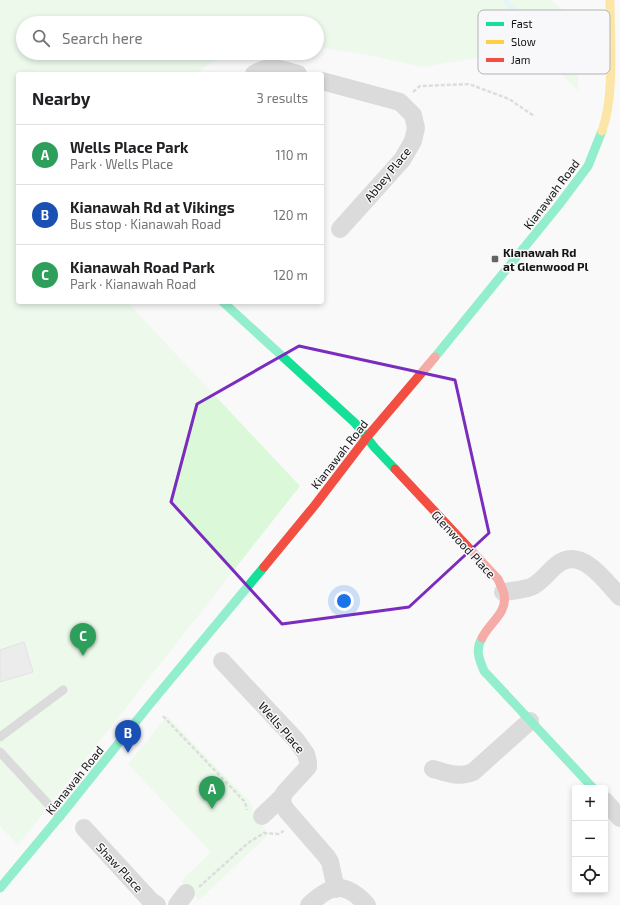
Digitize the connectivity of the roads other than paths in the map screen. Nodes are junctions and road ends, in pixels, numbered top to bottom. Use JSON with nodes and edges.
{"nodes":[{"id":1,"x":610,"y":0,"type":"edge"},
{"id":2,"x":258,"y":72,"type":"edge"},
{"id":3,"x":290,"y":72,"type":"edge"},
{"id":4,"x":324,"y":82,"type":"edge"},
{"id":5,"x":340,"y":229,"type":"dead end"},
{"id":6,"x":225,"y":304,"type":"edge"},
{"id":7,"x":367,"y":437,"type":"junction"},
{"id":8,"x":503,"y":592,"type":"junction"},
{"id":9,"x":620,"y":597,"type":"edge"},
{"id":10,"x":230,"y":662,"type":"dead end"},
{"id":11,"x":63,"y":690,"type":"dead end"},
{"id":12,"x":530,"y":720,"type":"junction"},
{"id":13,"x":0,"y":737,"type":"edge"},
{"id":14,"x":0,"y":752,"type":"edge"},
{"id":15,"x":433,"y":768,"type":"dead end"},
{"id":16,"x":589,"y":785,"type":"edge"},
{"id":17,"x":282,"y":797,"type":"junction"},
{"id":18,"x":608,"y":804,"type":"edge"},
{"id":19,"x":60,"y":817,"type":"junction"},
{"id":20,"x":620,"y":818,"type":"edge"},
{"id":21,"x":258,"y":823,"type":"road end"},
{"id":22,"x":84,"y":828,"type":"dead end"},
{"id":23,"x":0,"y":888,"type":"edge"},
{"id":24,"x":336,"y":888,"type":"junction"},
{"id":25,"x":158,"y":905,"type":"edge"},
{"id":26,"x":309,"y":905,"type":"edge"},
{"id":27,"x":367,"y":905,"type":"edge"}],
"edges":[{"from":1,"to":7,"type":"main road","name":"Kianawah Road"},
{"from":2,"to":3,"type":"street"},
{"from":4,"to":5,"type":"street","name":"Abbey Place"},
{"from":6,"to":7,"type":"main road"},
{"from":7,"to":8,"type":"main road","name":"Glenwood Place"},
{"from":7,"to":19,"type":"main road","name":"Kianawah Road"},
{"from":8,"to":9,"type":"street"},
{"from":8,"to":12,"type":"main road"},
{"from":10,"to":17,"type":"street","name":"Wells Place"},
{"from":11,"to":13,"type":"lane"},
{"from":12,"to":15,"type":"street"},
{"from":12,"to":16,"type":"main road"},
{"from":14,"to":19,"type":"lane"},
{"from":17,"to":21,"type":"street","name":"Wells Place"},
{"from":17,"to":24,"type":"street"},
{"from":18,"to":20,"type":"street"},
{"from":19,"to":23,"type":"main road","name":"Kianawah Road"},
{"from":22,"to":25,"type":"street","name":"Shaw Place"},
{"from":24,"to":26,"type":"street"},
{"from":24,"to":27,"type":"street"}]}
